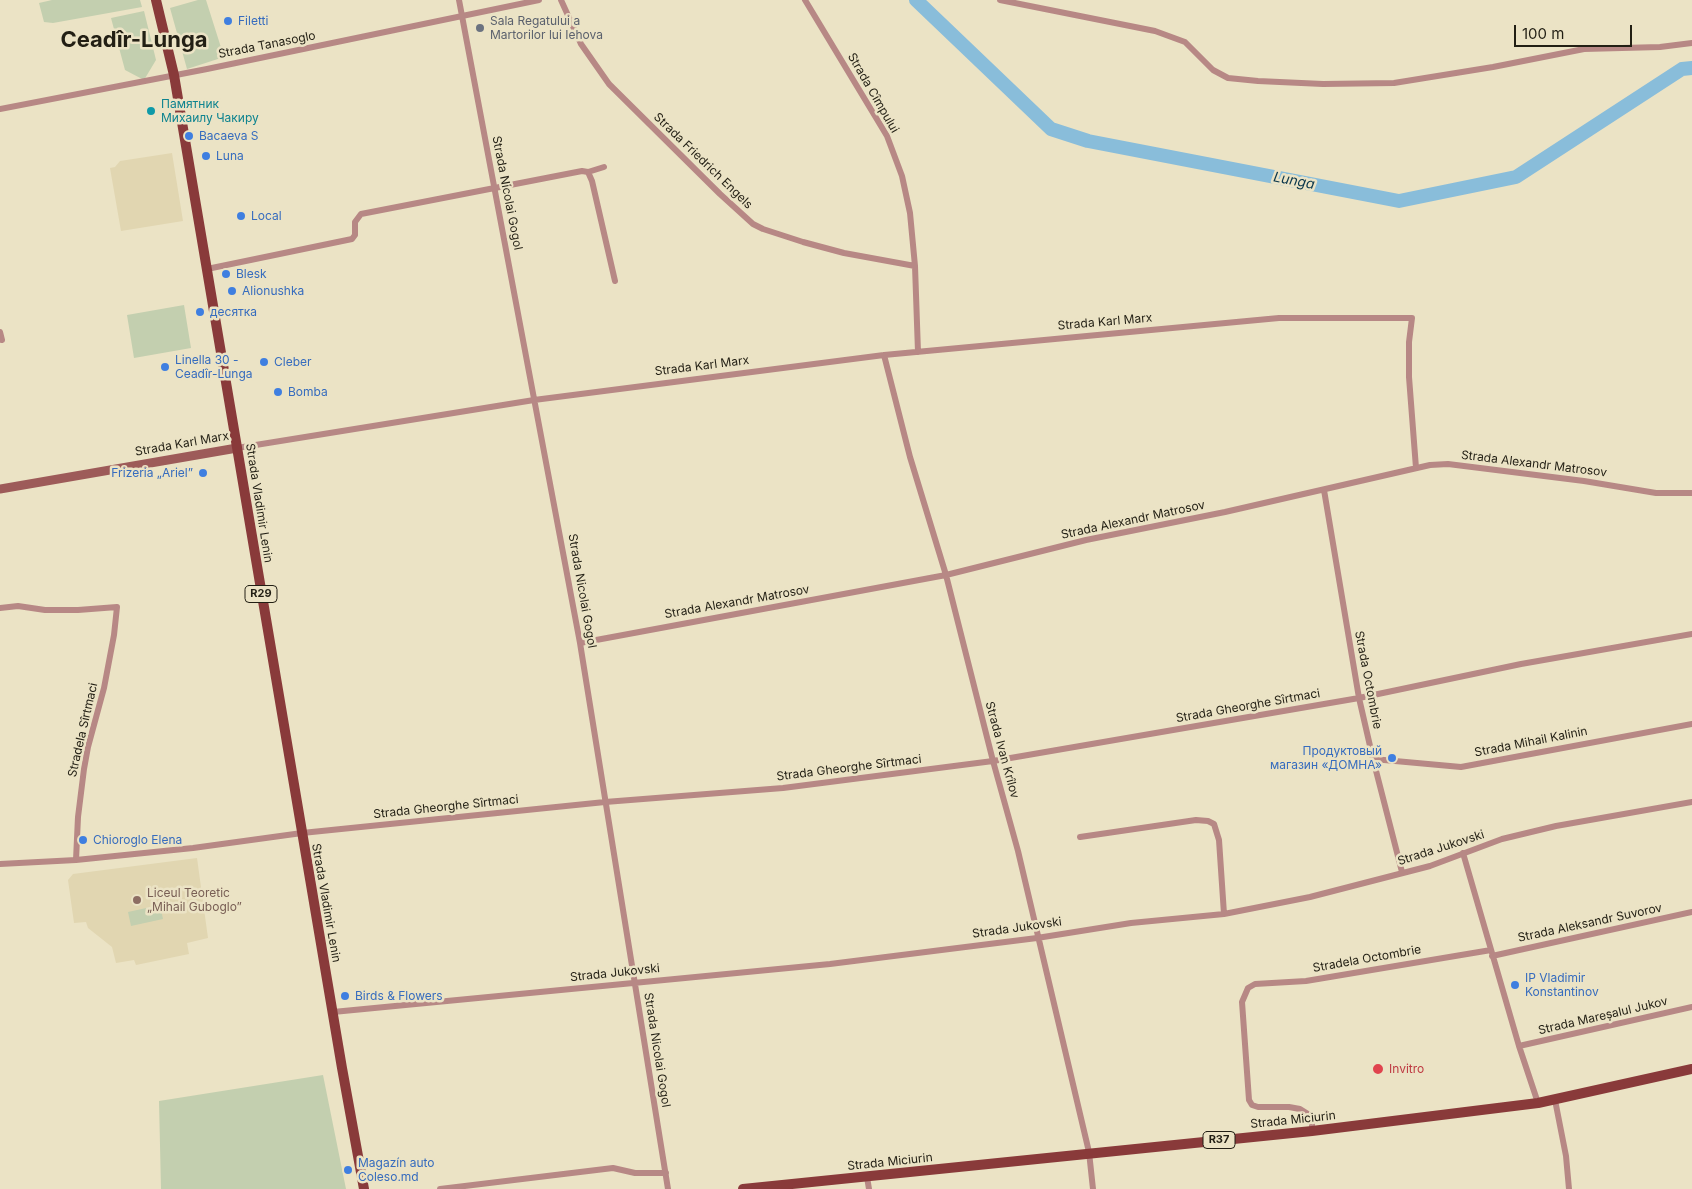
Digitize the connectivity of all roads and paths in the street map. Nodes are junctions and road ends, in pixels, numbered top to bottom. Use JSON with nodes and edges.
{"nodes":[{"id":1,"x":156,"y":0,"type":"edge"},
{"id":2,"x":459,"y":0,"type":"edge"},
{"id":3,"x":539,"y":0,"type":"edge"},
{"id":4,"x":561,"y":0,"type":"edge"},
{"id":5,"x":805,"y":0,"type":"edge"},
{"id":6,"x":1000,"y":0,"type":"edge"},
{"id":7,"x":462,"y":17,"type":"junction"},
{"id":8,"x":1692,"y":43,"type":"edge"},
{"id":9,"x":174,"y":75,"type":"junction"},
{"id":10,"x":0,"y":109,"type":"edge"},
{"id":11,"x":604,"y":167,"type":"dead end"},
{"id":12,"x":588,"y":172,"type":"junction"},
{"id":13,"x":495,"y":188,"type":"junction"},
{"id":14,"x":915,"y":266,"type":"junction"},
{"id":15,"x":207,"y":270,"type":"junction"},
{"id":16,"x":615,"y":281,"type":"dead end"},
{"id":17,"x":0,"y":332,"type":"edge"},
{"id":18,"x":2,"y":340,"type":"dead end"},
{"id":19,"x":918,"y":352,"type":"junction"},
{"id":20,"x":884,"y":355,"type":"junction"},
{"id":21,"x":534,"y":400,"type":"junction"},
{"id":22,"x":237,"y":448,"type":"junction"},
{"id":23,"x":1416,"y":468,"type":"junction"},
{"id":24,"x":0,"y":489,"type":"edge"},
{"id":25,"x":1324,"y":490,"type":"junction"},
{"id":26,"x":1692,"y":492,"type":"edge"},
{"id":27,"x":946,"y":575,"type":"junction"},
{"id":28,"x":0,"y":608,"type":"edge"},
{"id":29,"x":1692,"y":634,"type":"edge"},
{"id":30,"x":580,"y":643,"type":"junction"},
{"id":31,"x":1359,"y":698,"type":"junction"},
{"id":32,"x":1692,"y":724,"type":"edge"},
{"id":33,"x":1372,"y":759,"type":"junction"},
{"id":34,"x":993,"y":761,"type":"junction"},
{"id":35,"x":605,"y":802,"type":"junction"},
{"id":36,"x":1692,"y":802,"type":"edge"},
{"id":37,"x":302,"y":833,"type":"junction"},
{"id":38,"x":1080,"y":837,"type":"dead end"},
{"id":39,"x":1463,"y":853,"type":"junction"},
{"id":40,"x":76,"y":860,"type":"junction"},
{"id":41,"x":0,"y":864,"type":"edge"},
{"id":42,"x":1402,"y":872,"type":"junction"},
{"id":43,"x":1692,"y":912,"type":"edge"},
{"id":44,"x":1224,"y":914,"type":"junction"},
{"id":45,"x":1037,"y":938,"type":"junction"},
{"id":46,"x":1491,"y":953,"type":"junction"},
{"id":47,"x":635,"y":982,"type":"junction"},
{"id":48,"x":1692,"y":1007,"type":"edge"},
{"id":49,"x":333,"y":1012,"type":"junction"},
{"id":50,"x":1519,"y":1046,"type":"junction"},
{"id":51,"x":1692,"y":1069,"type":"edge"},
{"id":52,"x":1555,"y":1100,"type":"junction"},
{"id":53,"x":1538,"y":1103,"type":"junction"},
{"id":54,"x":1312,"y":1131,"type":"junction"},
{"id":55,"x":1089,"y":1152,"type":"junction"},
{"id":56,"x":666,"y":1173,"type":"junction"},
{"id":57,"x":867,"y":1177,"type":"junction"},
{"id":58,"x":364,"y":1189,"type":"edge"},
{"id":59,"x":440,"y":1189,"type":"edge"},
{"id":60,"x":668,"y":1189,"type":"edge"},
{"id":61,"x":743,"y":1189,"type":"edge"},
{"id":62,"x":869,"y":1189,"type":"edge"},
{"id":63,"x":1093,"y":1189,"type":"edge"},
{"id":64,"x":1569,"y":1189,"type":"edge"}],
"edges":[{"from":1,"to":9,"type":"main road","name":"Strada Vladimir Lenin","number":"R29"},
{"from":2,"to":7,"type":"street","name":"Strada Nicolai Gogol"},
{"from":3,"to":7,"type":"street","name":"Strada Tanasoglo"},
{"from":4,"to":14,"type":"street","name":"Strada Friedrich Engels"},
{"from":5,"to":14,"type":"street","name":"Strada Cîmpului"},
{"from":6,"to":8,"type":"street"},
{"from":7,"to":9,"type":"street","name":"Strada Tanasoglo"},
{"from":7,"to":13,"type":"street","name":"Strada Nicolai Gogol"},
{"from":9,"to":10,"type":"street","name":"Strada Tanasoglo"},
{"from":9,"to":15,"type":"main road","name":"Strada Vladimir Lenin","number":"R29"},
{"from":11,"to":12,"type":"street"},
{"from":12,"to":13,"type":"street"},
{"from":12,"to":16,"type":"street"},
{"from":13,"to":15,"type":"street"},
{"from":13,"to":21,"type":"street","name":"Strada Nicolai Gogol"},
{"from":14,"to":19,"type":"street","name":"Strada Cîmpului"},
{"from":15,"to":22,"type":"main road","name":"Strada Vladimir Lenin","number":"R29"},
{"from":17,"to":18,"type":"street"},
{"from":19,"to":20,"type":"street","name":"Strada Karl Marx"},
{"from":19,"to":23,"type":"street","name":"Strada Karl Marx"},
{"from":20,"to":21,"type":"street","name":"Strada Karl Marx"},
{"from":20,"to":27,"type":"street","name":"Strada Ivan Krîlov"},
{"from":21,"to":22,"type":"street","name":"Strada Karl Marx"},
{"from":21,"to":30,"type":"street","name":"Strada Nicolai Gogol"},
{"from":22,"to":24,"type":"street","name":"Strada Karl Marx"},
{"from":22,"to":37,"type":"main road","name":"Strada Vladimir Lenin","number":"R29"},
{"from":23,"to":25,"type":"street","name":"Strada Alexandr Matrosov"},
{"from":23,"to":26,"type":"street","name":"Strada Alexandr Matrosov"},
{"from":25,"to":27,"type":"street","name":"Strada Alexandr Matrosov"},
{"from":25,"to":31,"type":"street","name":"Strada Octombrie"},
{"from":27,"to":30,"type":"street","name":"Strada Alexandr Matrosov"},
{"from":27,"to":34,"type":"street","name":"Strada Ivan Krîlov"},
{"from":28,"to":40,"type":"street","name":"Stradela Sîrtmaci"},
{"from":29,"to":31,"type":"street","name":"Strada Gheorghe Sîrtmaci"},
{"from":30,"to":35,"type":"street","name":"Strada Nicolai Gogol"},
{"from":31,"to":33,"type":"street","name":"Strada Octombrie"},
{"from":31,"to":34,"type":"street","name":"Strada Gheorghe Sîrtmaci"},
{"from":32,"to":33,"type":"street","name":"Strada Mihail Kalinin"},
{"from":33,"to":42,"type":"street","name":"Strada Octombrie"},
{"from":34,"to":35,"type":"street","name":"Strada Gheorghe Sîrtmaci"},
{"from":34,"to":45,"type":"street","name":"Strada Ivan Krîlov"},
{"from":35,"to":37,"type":"street","name":"Strada Gheorghe Sîrtmaci"},
{"from":35,"to":47,"type":"street","name":"Strada Nicolai Gogol"},
{"from":36,"to":39,"type":"street","name":"Strada Jukovski"},
{"from":37,"to":40,"type":"street","name":"Strada Gheorghe Sîrtmaci"},
{"from":37,"to":49,"type":"main road","name":"Strada Vladimir Lenin","number":"R29"},
{"from":38,"to":44,"type":"street"},
{"from":39,"to":42,"type":"street","name":"Strada Jukovski"},
{"from":39,"to":46,"type":"street"},
{"from":40,"to":41,"type":"street","name":"Strada Gheorghe Sîrtmaci"},
{"from":42,"to":44,"type":"street","name":"Strada Jukovski"},
{"from":43,"to":46,"type":"street","name":"Strada Aleksandr Suvorov"},
{"from":44,"to":45,"type":"street","name":"Strada Jukovski"},
{"from":45,"to":47,"type":"street","name":"Strada Jukovski"},
{"from":45,"to":55,"type":"street","name":"Strada Ivan Krîlov"},
{"from":46,"to":50,"type":"street"},
{"from":46,"to":54,"type":"street","name":"Stradela Octombrie"},
{"from":47,"to":49,"type":"street","name":"Strada Jukovski"},
{"from":47,"to":56,"type":"street","name":"Strada Nicolai Gogol"},
{"from":48,"to":50,"type":"street","name":"Strada Mareșalul Jukov"},
{"from":49,"to":58,"type":"main road","name":"Strada Vladimir Lenin","number":"R29"},
{"from":50,"to":53,"type":"street"},
{"from":51,"to":52,"type":"main road","name":"Strada Miciurin","number":"R37"},
{"from":52,"to":53,"type":"main road","name":"Strada Miciurin","number":"R37"},
{"from":52,"to":64,"type":"street"},
{"from":53,"to":54,"type":"main road","name":"Strada Miciurin","number":"R37"},
{"from":54,"to":55,"type":"main road","name":"Strada Miciurin","number":"R37"},
{"from":55,"to":57,"type":"main road","name":"Strada Miciurin","number":"R37"},
{"from":55,"to":63,"type":"street","name":"Strada Ivan Krîlov"},
{"from":56,"to":59,"type":"street"},
{"from":56,"to":60,"type":"street","name":"Strada Nicolai Gogol"},
{"from":57,"to":61,"type":"main road","name":"Strada Miciurin","number":"R37"},
{"from":57,"to":62,"type":"street"}]}
